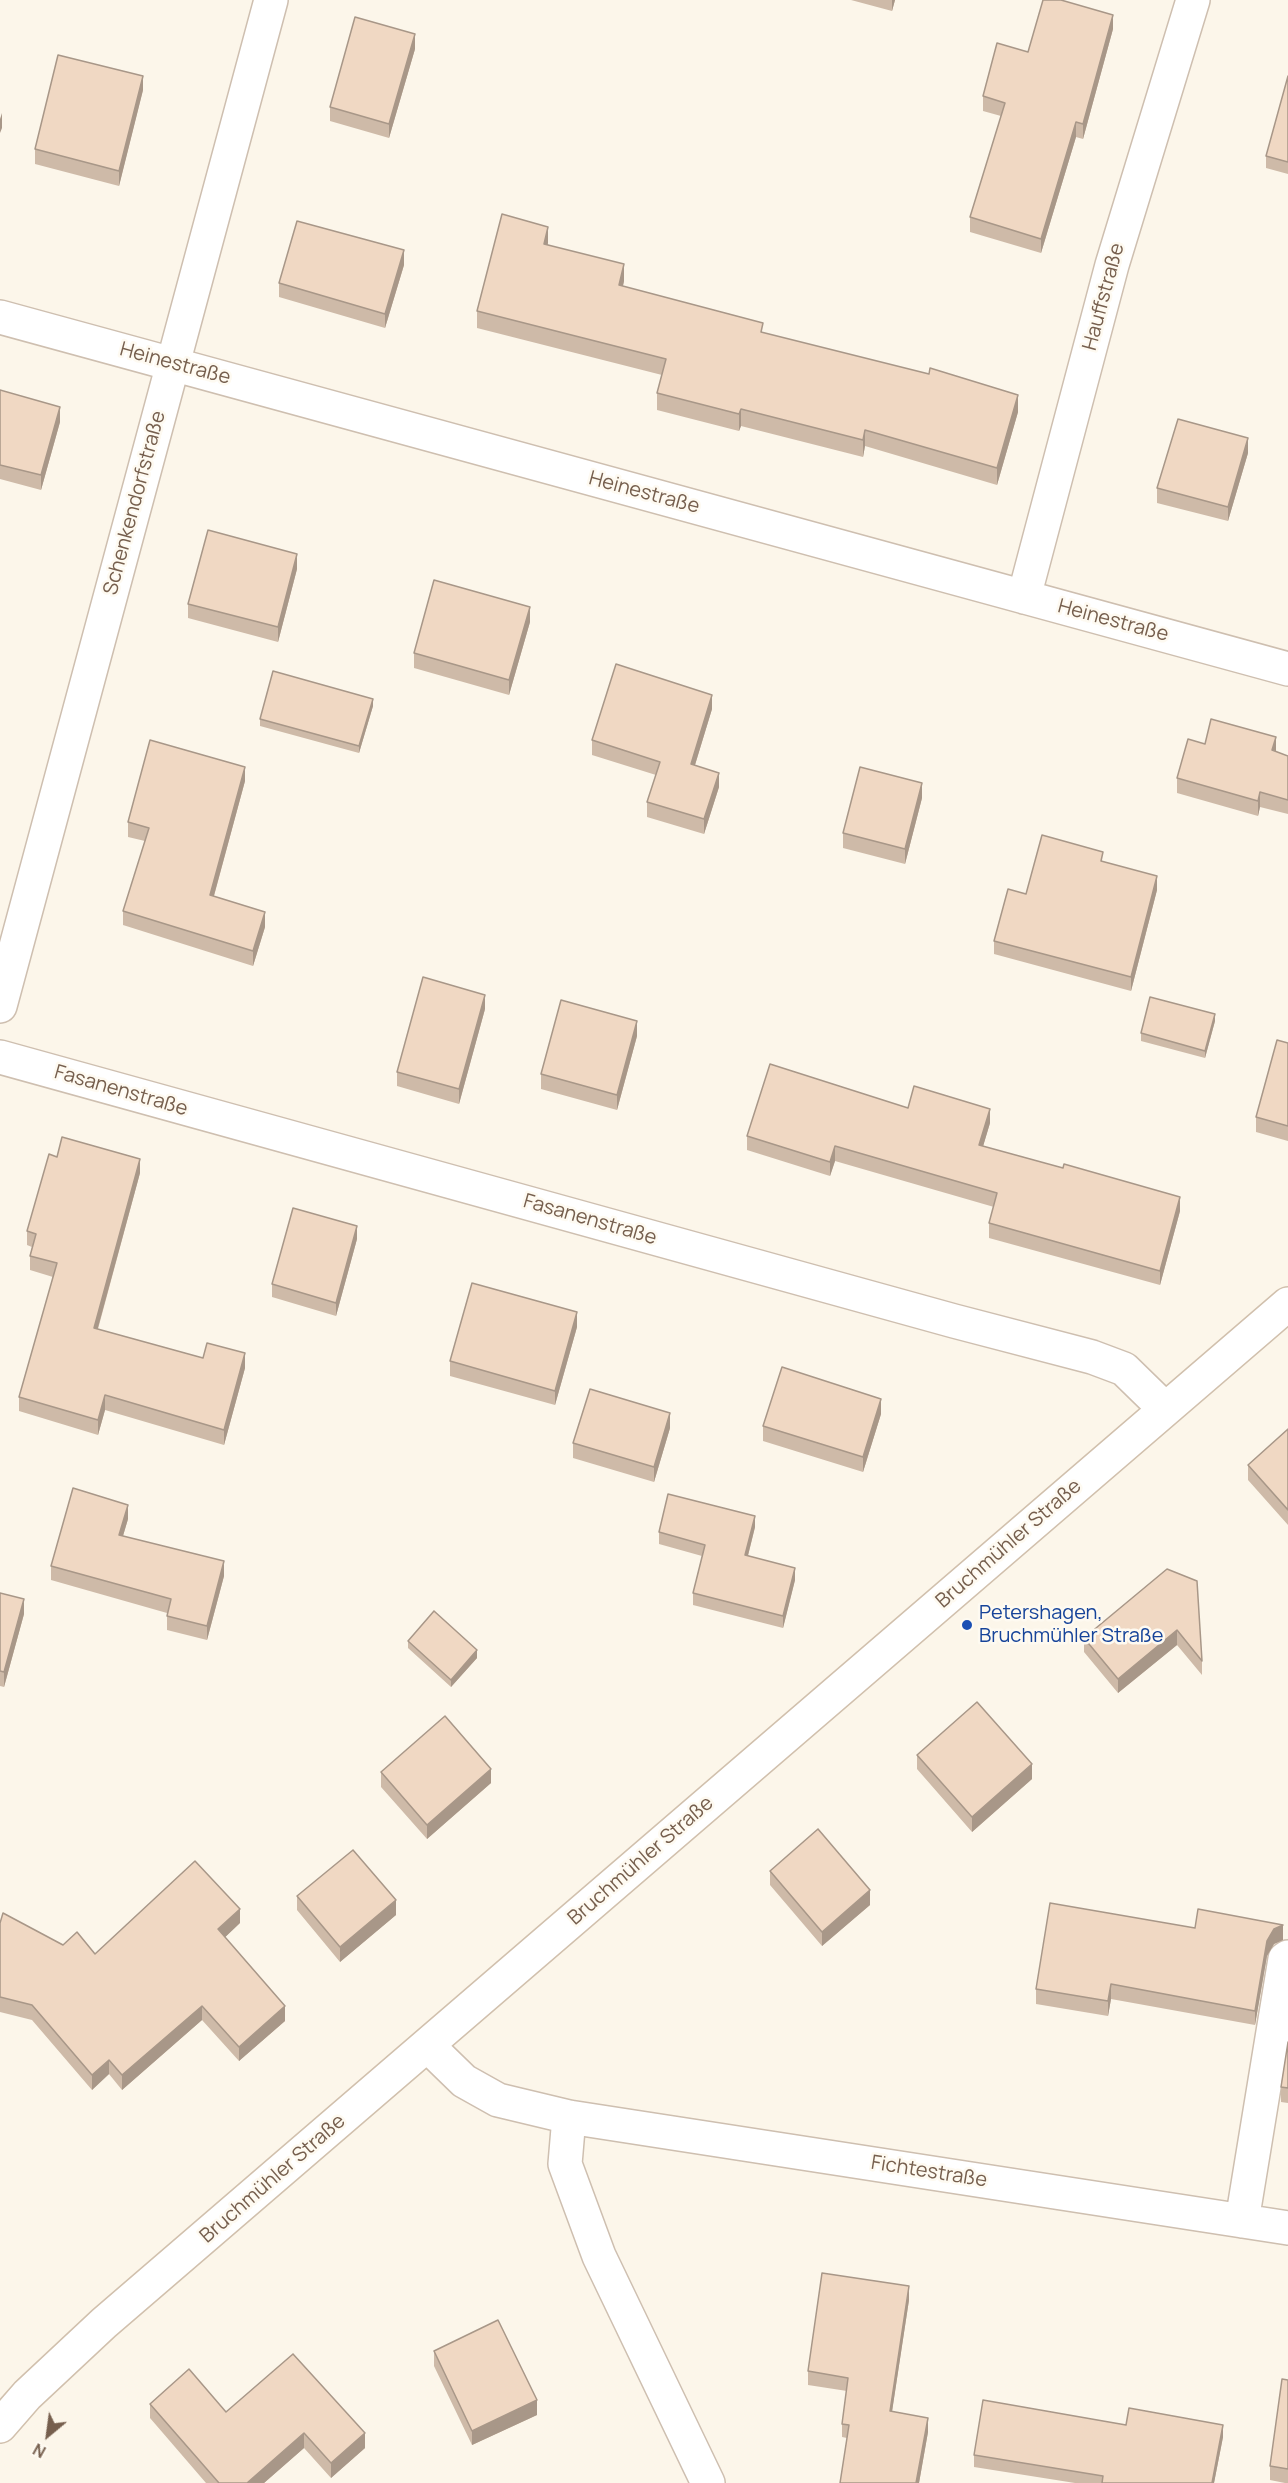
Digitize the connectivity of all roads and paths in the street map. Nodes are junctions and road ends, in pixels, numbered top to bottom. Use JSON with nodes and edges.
{"nodes":[{"id":1,"x":271,"y":0,"type":"edge"},
{"id":2,"x":1193,"y":0,"type":"edge"},
{"id":3,"x":0,"y":317,"type":"edge"},
{"id":4,"x":173,"y":364,"type":"junction"},
{"id":5,"x":1024,"y":597,"type":"junction"},
{"id":6,"x":1288,"y":669,"type":"edge"},
{"id":7,"x":0,"y":1006,"type":"edge"},
{"id":8,"x":0,"y":1057,"type":"edge"},
{"id":9,"x":1288,"y":1304,"type":"edge"},
{"id":10,"x":1165,"y":1409,"type":"junction"},
{"id":11,"x":1288,"y":1957,"type":"edge"},
{"id":12,"x":428,"y":2046,"type":"junction"},
{"id":13,"x":569,"y":2117,"type":"junction"},
{"id":14,"x":1242,"y":2221,"type":"junction"},
{"id":15,"x":1288,"y":2228,"type":"edge"},
{"id":16,"x":0,"y":2426,"type":"edge"},
{"id":17,"x":708,"y":2483,"type":"edge"}],
"edges":[{"from":1,"to":4,"type":"street","name":"Schenkendorfstraße"},
{"from":2,"to":5,"type":"street","name":"Hauffstraße"},
{"from":3,"to":4,"type":"street","name":"Heinestraße"},
{"from":4,"to":5,"type":"street","name":"Heinestraße"},
{"from":4,"to":7,"type":"street","name":"Schenkendorfstraße"},
{"from":5,"to":6,"type":"street","name":"Heinestraße"},
{"from":8,"to":10,"type":"street","name":"Fasanenstraße"},
{"from":9,"to":10,"type":"street","name":"Bruchmühler Straße"},
{"from":10,"to":12,"type":"street","name":"Bruchmühler Straße"},
{"from":11,"to":14,"type":"street"},
{"from":12,"to":13,"type":"street","name":"Fichtestraße"},
{"from":12,"to":16,"type":"street","name":"Bruchmühler Straße"},
{"from":13,"to":14,"type":"street","name":"Fichtestraße"},
{"from":13,"to":17,"type":"street"},
{"from":14,"to":15,"type":"street","name":"Fichtestraße"}]}
